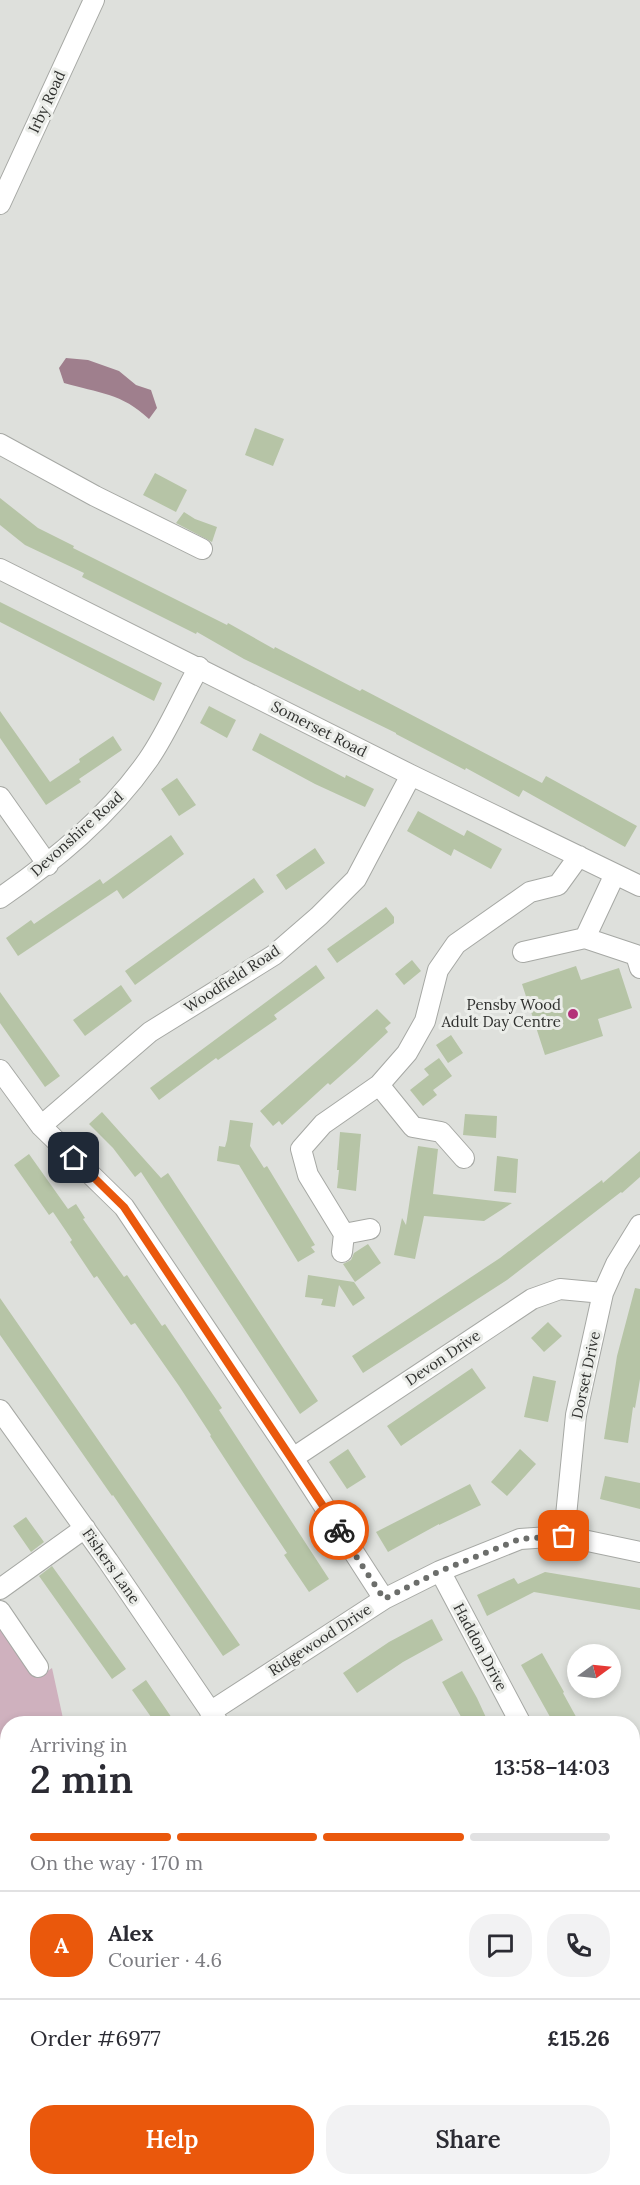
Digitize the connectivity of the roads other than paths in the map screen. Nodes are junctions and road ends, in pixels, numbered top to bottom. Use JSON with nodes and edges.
{"nodes":[{"id":1,"x":94,"y":0,"type":"edge"},
{"id":2,"x":0,"y":204,"type":"edge"},
{"id":3,"x":0,"y":444,"type":"edge"},
{"id":4,"x":202,"y":549,"type":"dead end"},
{"id":5,"x":0,"y":569,"type":"edge"},
{"id":6,"x":199,"y":667,"type":"junction"},
{"id":7,"x":411,"y":775,"type":"junction"},
{"id":8,"x":0,"y":797,"type":"edge"},
{"id":9,"x":579,"y":856,"type":"junction"},
{"id":10,"x":48,"y":865,"type":"junction"},
{"id":11,"x":615,"y":874,"type":"junction"},
{"id":12,"x":640,"y":886,"type":"edge"},
{"id":13,"x":0,"y":898,"type":"edge"},
{"id":14,"x":585,"y":938,"type":"junction"},
{"id":15,"x":523,"y":952,"type":"dead end"},
{"id":16,"x":640,"y":968,"type":"edge"},
{"id":17,"x":0,"y":1070,"type":"edge"},
{"id":18,"x":379,"y":1085,"type":"junction"},
{"id":19,"x":41,"y":1126,"type":"junction"},
{"id":20,"x":464,"y":1158,"type":"dead end"},
{"id":21,"x":640,"y":1225,"type":"edge"},
{"id":22,"x":370,"y":1229,"type":"dead end"},
{"id":23,"x":603,"y":1293,"type":"junction"},
{"id":24,"x":1,"y":1412,"type":"edge"},
{"id":25,"x":293,"y":1458,"type":"junction"},
{"id":26,"x":85,"y":1528,"type":"junction"},
{"id":27,"x":564,"y":1536,"type":"junction"},
{"id":28,"x":640,"y":1552,"type":"edge"},
{"id":29,"x":440,"y":1571,"type":"junction"},
{"id":30,"x":0,"y":1589,"type":"edge"},
{"id":31,"x":384,"y":1599,"type":"junction"},
{"id":32,"x":0,"y":1611,"type":"edge"},
{"id":33,"x":38,"y":1667,"type":"dead end"},
{"id":34,"x":213,"y":1716,"type":"edge"},
{"id":35,"x":217,"y":1716,"type":"edge"},
{"id":36,"x":517,"y":1716,"type":"edge"}],
"edges":[{"from":1,"to":2,"type":"street","name":"Irby Road"},
{"from":3,"to":4,"type":"street"},
{"from":5,"to":6,"type":"street","name":"Somerset Road"},
{"from":6,"to":7,"type":"street","name":"Somerset Road"},
{"from":6,"to":10,"type":"street","name":"Devonshire Road"},
{"from":7,"to":9,"type":"street","name":"Somerset Road"},
{"from":7,"to":19,"type":"street","name":"Woodfield Road"},
{"from":8,"to":10,"type":"street"},
{"from":9,"to":11,"type":"street","name":"Somerset Road"},
{"from":9,"to":18,"type":"street"},
{"from":10,"to":13,"type":"street","name":"Devonshire Road"},
{"from":11,"to":12,"type":"street","name":"Somerset Road"},
{"from":11,"to":14,"type":"street"},
{"from":14,"to":15,"type":"street"},
{"from":14,"to":16,"type":"street"},
{"from":17,"to":19,"type":"street"},
{"from":18,"to":20,"type":"street"},
{"from":18,"to":22,"type":"street"},
{"from":19,"to":25,"type":"street"},
{"from":21,"to":23,"type":"street","name":"Dorset Drive"},
{"from":23,"to":25,"type":"street","name":"Devon Drive"},
{"from":23,"to":27,"type":"street","name":"Dorset Drive"},
{"from":24,"to":26,"type":"street","name":"Fishers Lane"},
{"from":25,"to":31,"type":"street"},
{"from":26,"to":30,"type":"street"},
{"from":26,"to":34,"type":"street","name":"Fishers Lane"},
{"from":27,"to":28,"type":"street","name":"Ridgewood Drive"},
{"from":27,"to":29,"type":"street","name":"Ridgewood Drive"},
{"from":29,"to":31,"type":"street","name":"Ridgewood Drive"},
{"from":29,"to":36,"type":"street","name":"Haddon Drive"},
{"from":31,"to":35,"type":"street","name":"Ridgewood Drive"},
{"from":32,"to":33,"type":"street"}]}
